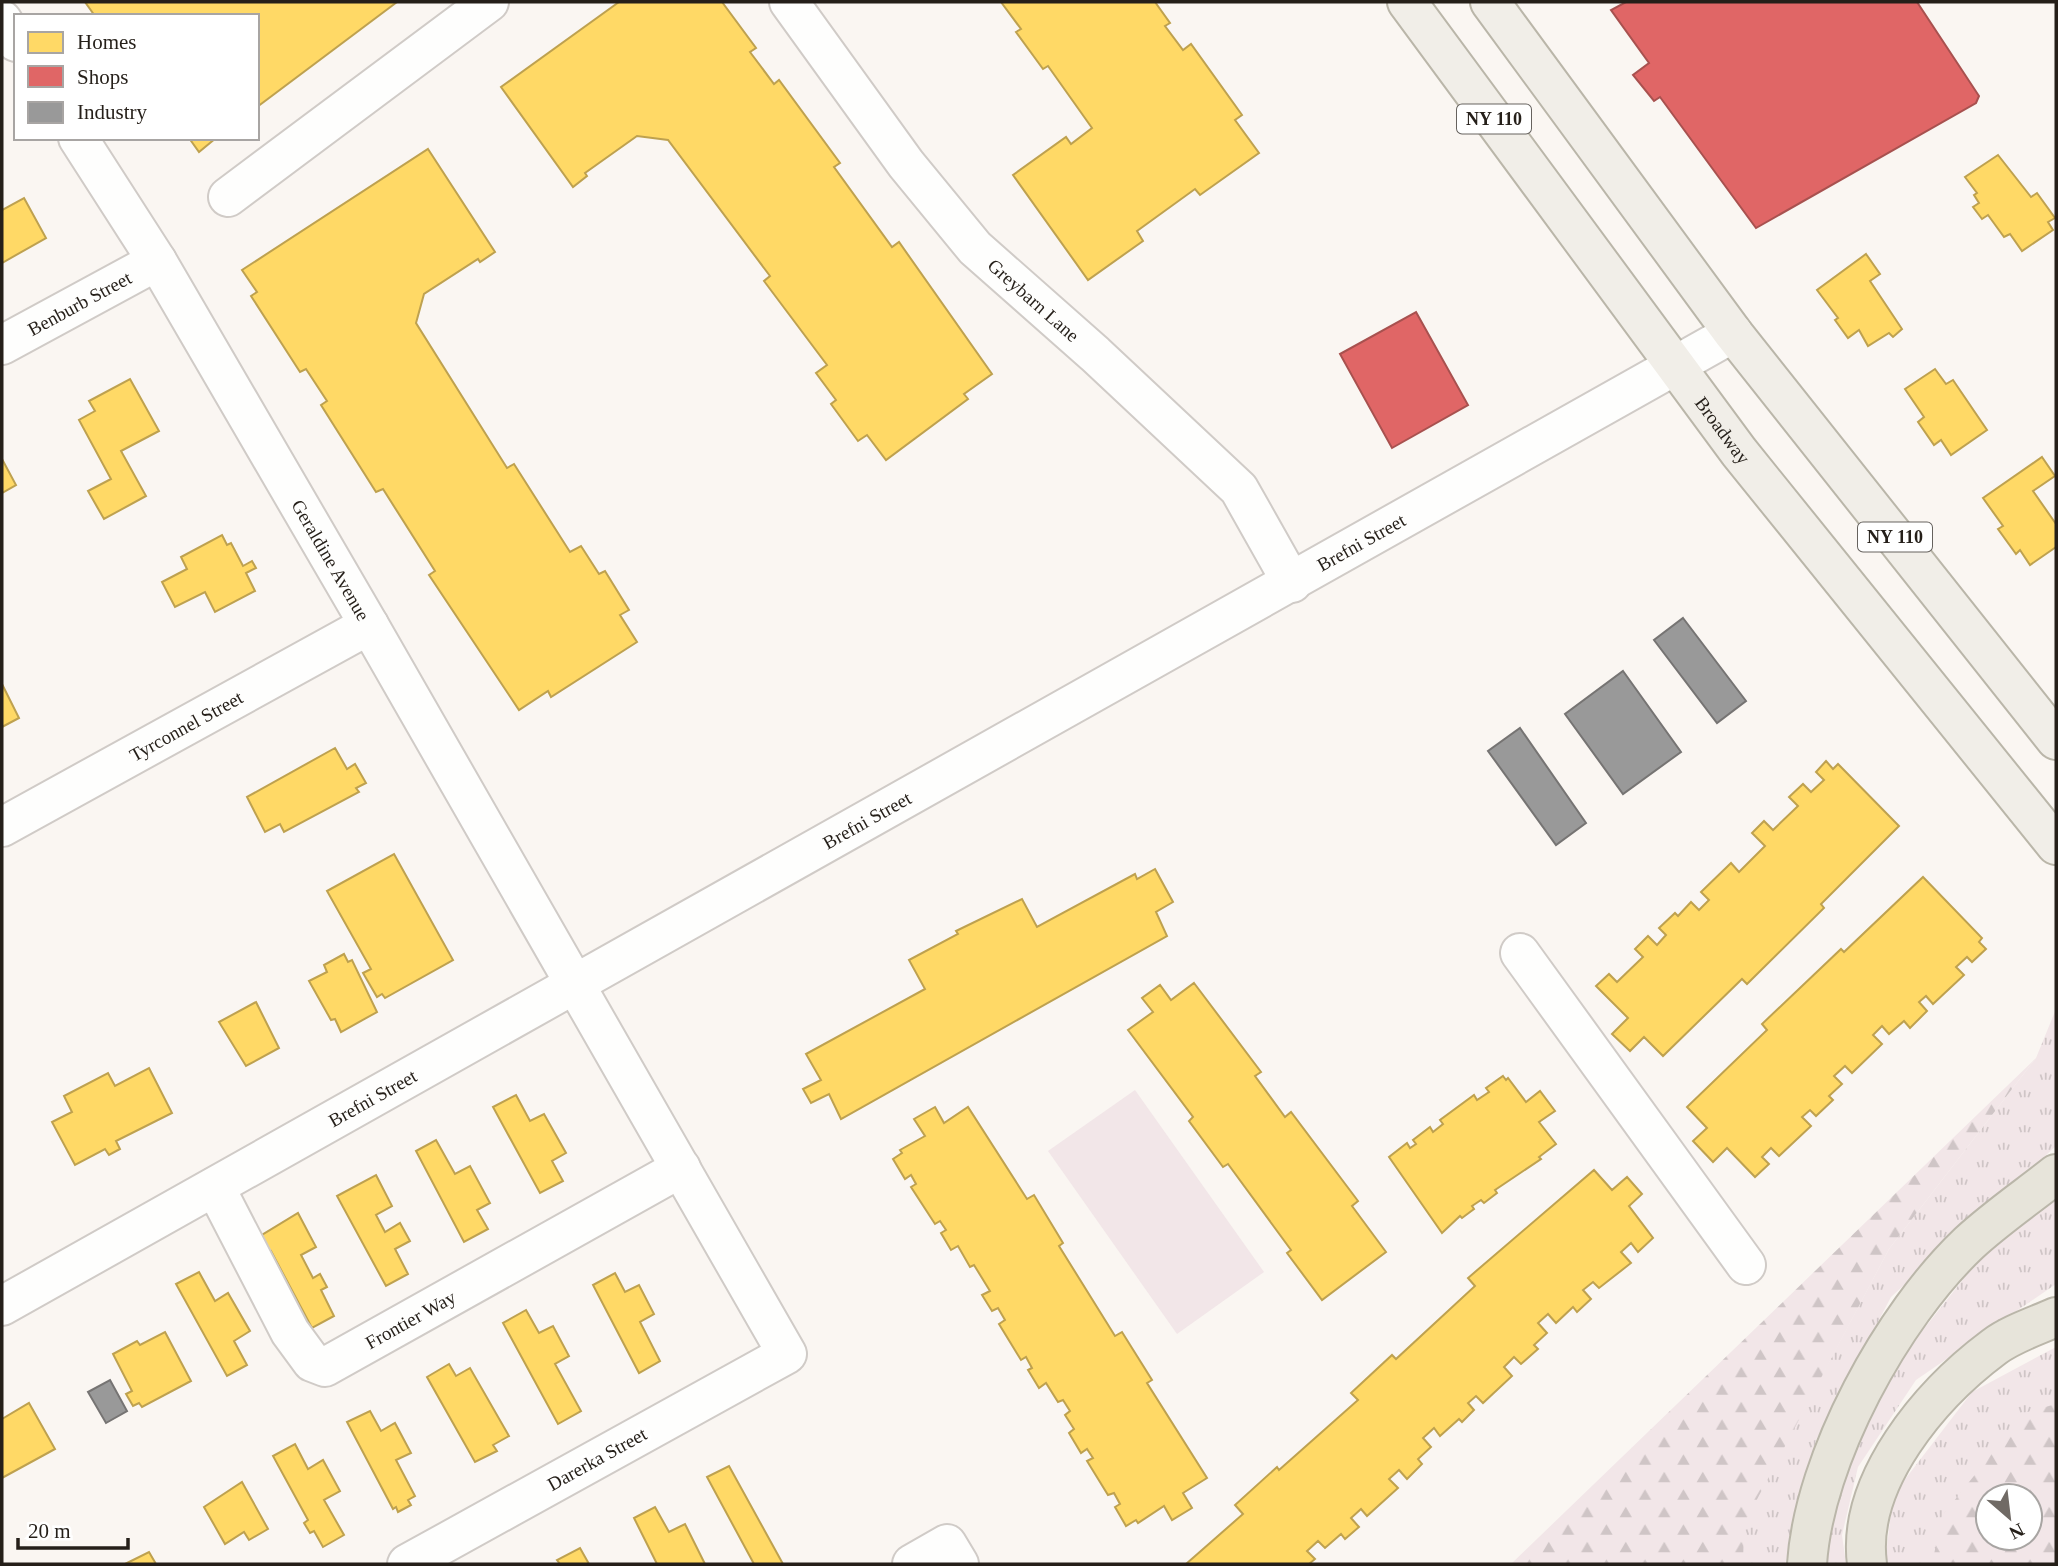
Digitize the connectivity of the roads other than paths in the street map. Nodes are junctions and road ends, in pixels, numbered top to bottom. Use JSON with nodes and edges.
{"nodes":[{"id":1,"x":489,"y":2,"type":"edge"},
{"id":2,"x":789,"y":2,"type":"edge"},
{"id":3,"x":1407,"y":2,"type":"edge"},
{"id":4,"x":1490,"y":2,"type":"edge"},
{"id":5,"x":2,"y":20,"type":"edge"},
{"id":6,"x":14,"y":39,"type":"edge"},
{"id":7,"x":79,"y":140,"type":"edge"},
{"id":8,"x":228,"y":197,"type":"dead end"},
{"id":9,"x":157,"y":261,"type":"junction"},
{"id":10,"x":1733,"y":334,"type":"junction"},
{"id":11,"x":2,"y":345,"type":"edge"},
{"id":12,"x":1674,"y":367,"type":"junction"},
{"id":13,"x":1292,"y":583,"type":"junction"},
{"id":14,"x":369,"y":625,"type":"junction"},
{"id":15,"x":2056,"y":740,"type":"edge"},
{"id":16,"x":2,"y":827,"type":"edge"},
{"id":17,"x":2056,"y":845,"type":"edge"},
{"id":18,"x":1520,"y":953,"type":"dead end"},
{"id":19,"x":575,"y":985,"type":"junction"},
{"id":20,"x":681,"y":1168,"type":"junction"},
{"id":21,"x":2056,"y":1174,"type":"edge"},
{"id":22,"x":215,"y":1187,"type":"junction"},
{"id":23,"x":1746,"y":1265,"type":"dead end"},
{"id":24,"x":2,"y":1306,"type":"edge"},
{"id":25,"x":2056,"y":1317,"type":"edge"},
{"id":26,"x":407,"y":1564,"type":"edge"},
{"id":27,"x":912,"y":1564,"type":"edge"},
{"id":28,"x":959,"y":1564,"type":"edge"},
{"id":29,"x":1807,"y":1564,"type":"edge"},
{"id":30,"x":1867,"y":1564,"type":"edge"}],
"edges":[{"from":1,"to":8,"type":"street"},
{"from":2,"to":13,"type":"street","name":"Greybarn Lane"},
{"from":3,"to":12,"type":"main road","name":"Broadway","number":"NY 110"},
{"from":4,"to":10,"type":"main road","number":"NY 110"},
{"from":5,"to":6,"type":"street"},
{"from":7,"to":9,"type":"street","name":"Geraldine Avenue"},
{"from":9,"to":11,"type":"street","name":"Benburb Street"},
{"from":9,"to":14,"type":"street","name":"Geraldine Avenue"},
{"from":10,"to":12,"type":"street","name":"Brefni Street"},
{"from":10,"to":15,"type":"main road","number":"NY 110"},
{"from":12,"to":13,"type":"street","name":"Brefni Street"},
{"from":12,"to":17,"type":"main road","name":"Broadway","number":"NY 110"},
{"from":13,"to":19,"type":"street","name":"Brefni Street"},
{"from":14,"to":16,"type":"street","name":"Tyrconnel Street"},
{"from":14,"to":19,"type":"street","name":"Geraldine Avenue"},
{"from":18,"to":23,"type":"street"},
{"from":19,"to":20,"type":"street"},
{"from":19,"to":22,"type":"street","name":"Brefni Street"},
{"from":20,"to":22,"type":"street","name":"Frontier Way"},
{"from":20,"to":26,"type":"street","name":"Darerka Street"},
{"from":21,"to":29,"type":"highway"},
{"from":22,"to":24,"type":"street","name":"Brefni Street"},
{"from":25,"to":30,"type":"highway"},
{"from":27,"to":28,"type":"street"}]}
